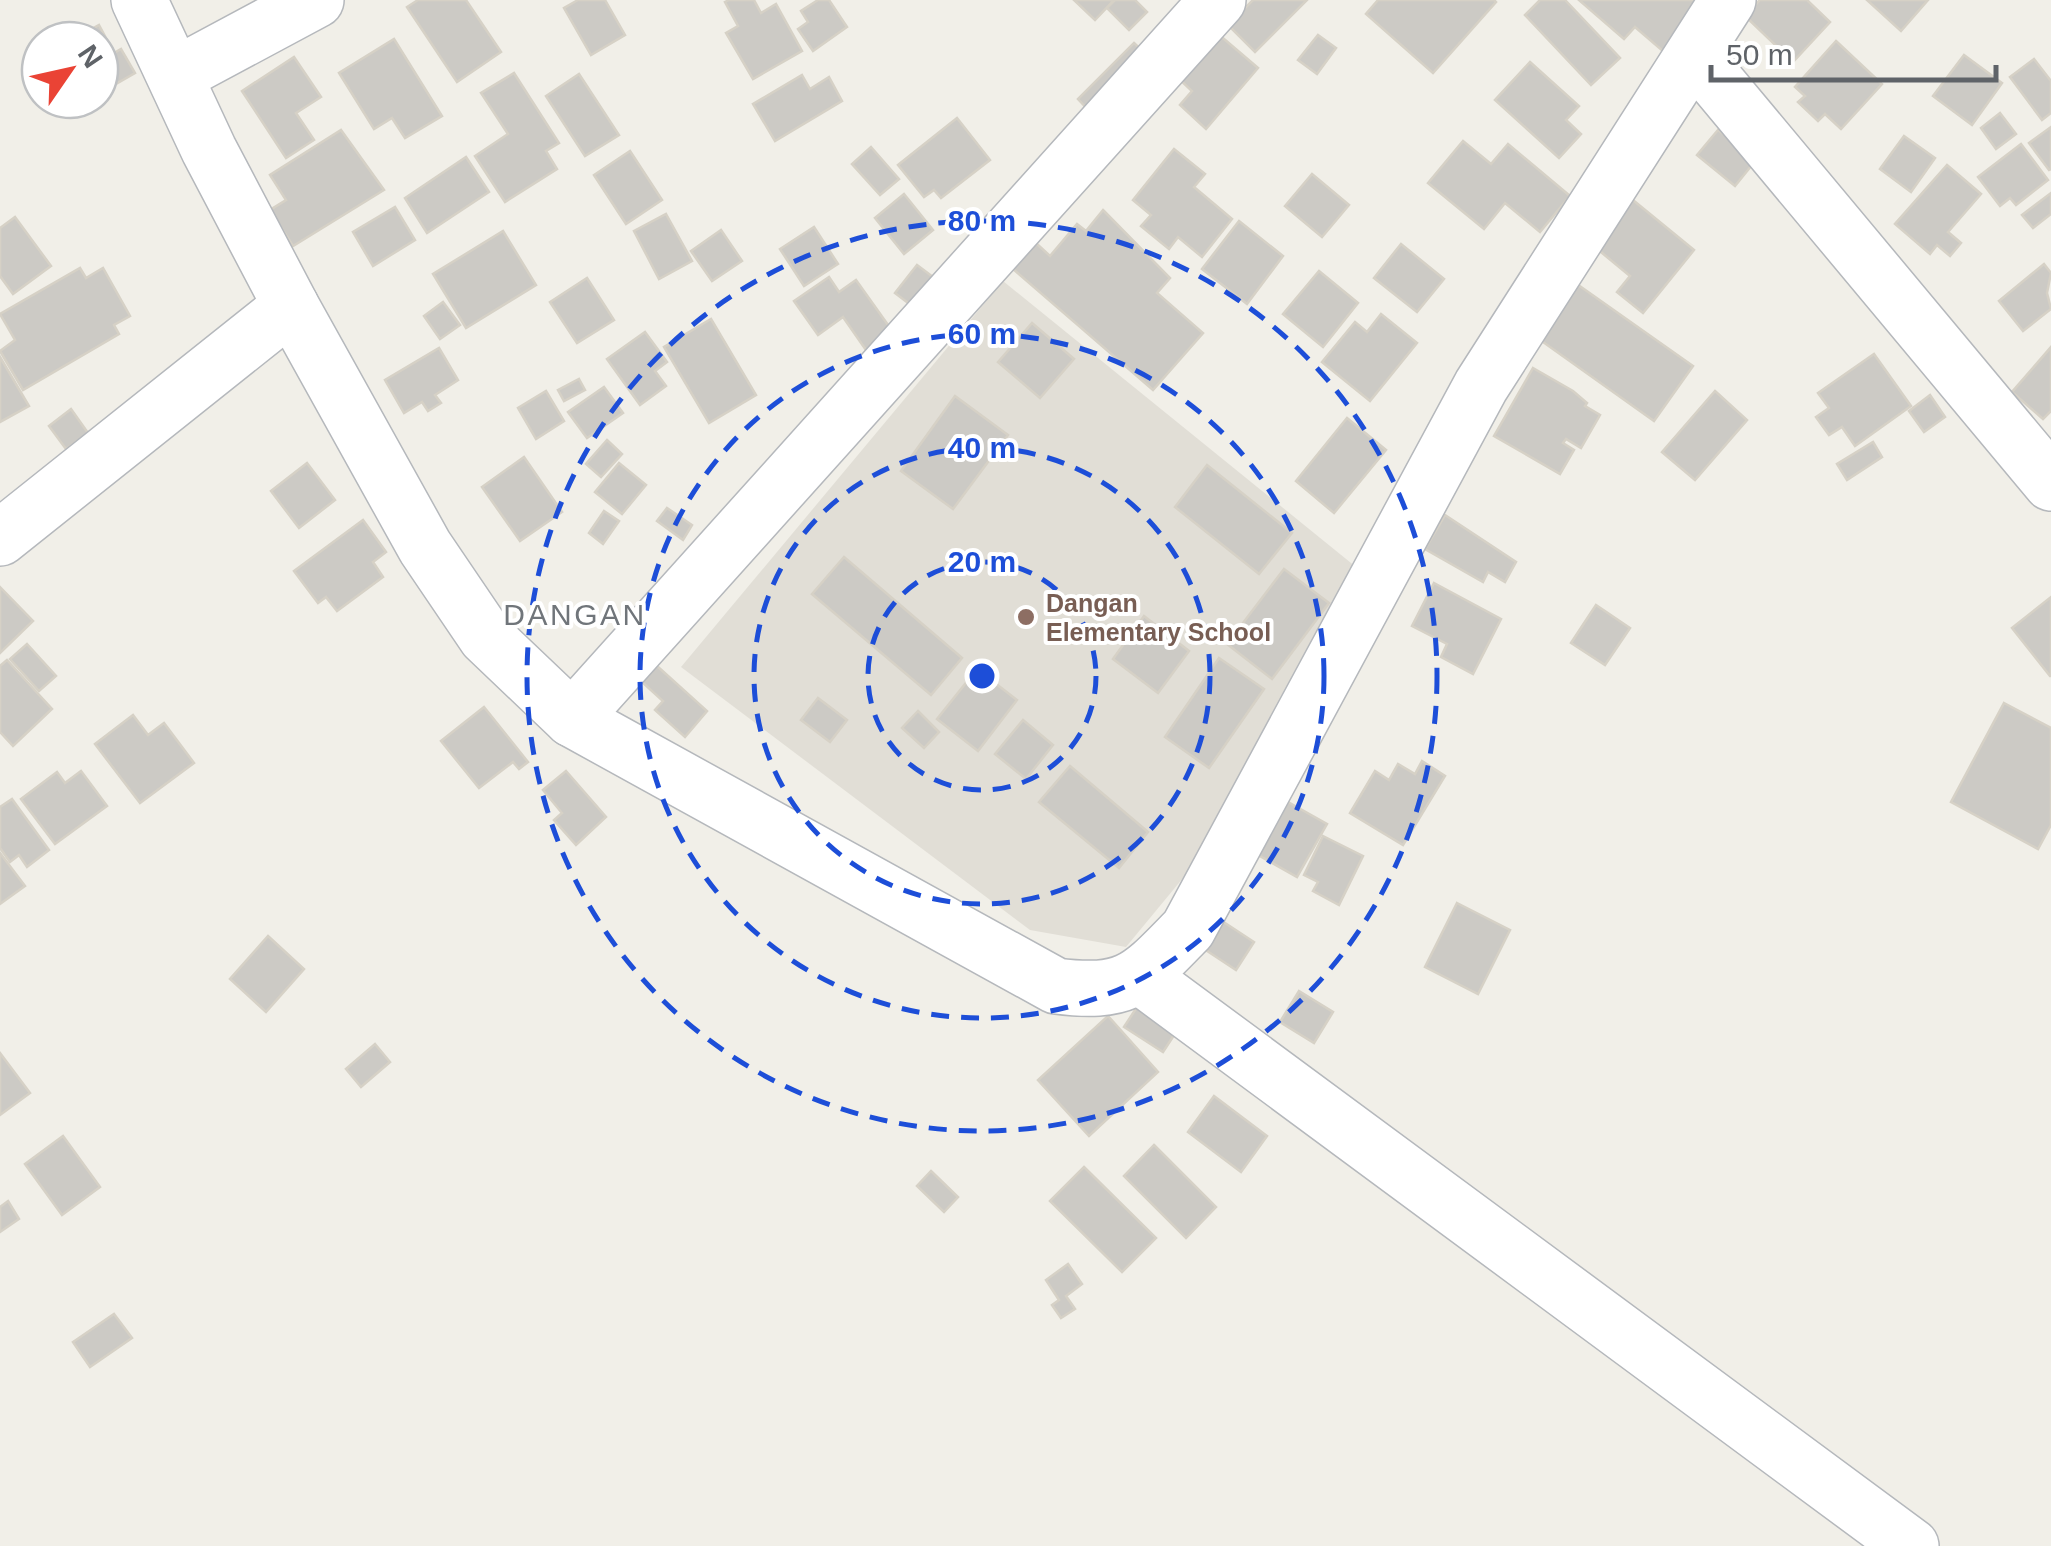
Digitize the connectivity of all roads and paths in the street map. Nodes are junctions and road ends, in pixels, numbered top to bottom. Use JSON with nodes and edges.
{"nodes":[{"id":1,"x":140,"y":0,"type":"edge"},
{"id":2,"x":316,"y":0,"type":"edge"},
{"id":3,"x":1218,"y":0,"type":"edge"},
{"id":4,"x":1728,"y":0,"type":"edge"},
{"id":5,"x":1694,"y":54,"type":"junction"},
{"id":6,"x":176,"y":75,"type":"junction"},
{"id":7,"x":291,"y":306,"type":"junction"},
{"id":8,"x":2051,"y":483,"type":"edge"},
{"id":9,"x":0,"y":538,"type":"edge"},
{"id":10,"x":572,"y":719,"type":"junction"},
{"id":11,"x":1141,"y":977,"type":"junction"},
{"id":12,"x":1911,"y":1546,"type":"edge"}],
"edges":[{"from":1,"to":6,"type":"street"},
{"from":2,"to":6,"type":"street"},
{"from":3,"to":10,"type":"street"},
{"from":4,"to":5,"type":"street"},
{"from":5,"to":8,"type":"street"},
{"from":5,"to":11,"type":"street"},
{"from":6,"to":7,"type":"street"},
{"from":7,"to":9,"type":"street"},
{"from":7,"to":10,"type":"street"},
{"from":10,"to":11,"type":"street"},
{"from":11,"to":12,"type":"street"}]}
